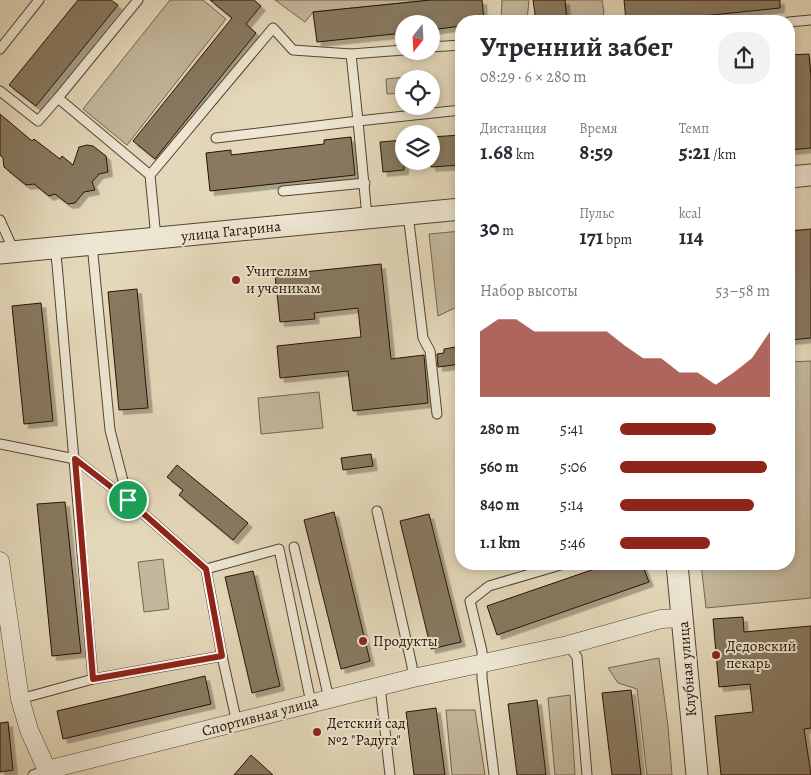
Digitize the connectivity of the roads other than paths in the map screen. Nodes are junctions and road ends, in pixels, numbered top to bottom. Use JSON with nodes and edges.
{"nodes":[{"id":1,"x":39,"y":0,"type":"edge"},
{"id":2,"x":138,"y":0,"type":"edge"},
{"id":3,"x":811,"y":20,"type":"edge"},
{"id":4,"x":795,"y":21,"type":"edge"},
{"id":5,"x":455,"y":46,"type":"edge"},
{"id":6,"x":440,"y":47,"type":"edge"},
{"id":7,"x":0,"y":49,"type":"edge"},
{"id":8,"x":395,"y":51,"type":"edge"},
{"id":9,"x":351,"y":54,"type":"junction"},
{"id":10,"x":0,"y":91,"type":"edge"},
{"id":11,"x":58,"y":98,"type":"junction"},
{"id":12,"x":455,"y":111,"type":"edge"},
{"id":13,"x":358,"y":121,"type":"junction"},
{"id":14,"x":216,"y":138,"type":"dead end"},
{"id":15,"x":150,"y":175,"type":"junction"},
{"id":16,"x":811,"y":175,"type":"edge"},
{"id":17,"x":795,"y":176,"type":"edge"},
{"id":18,"x":365,"y":183,"type":"junction"},
{"id":19,"x":283,"y":191,"type":"dead end"},
{"id":20,"x":455,"y":210,"type":"edge"},
{"id":21,"x":408,"y":214,"type":"junction"},
{"id":22,"x":368,"y":218,"type":"junction"},
{"id":23,"x":0,"y":220,"type":"edge"},
{"id":24,"x":156,"y":238,"type":"junction"},
{"id":25,"x":92,"y":244,"type":"junction"},
{"id":26,"x":54,"y":248,"type":"junction"},
{"id":27,"x":7,"y":252,"type":"edge"},
{"id":28,"x":437,"y":414,"type":"dead end"},
{"id":29,"x":0,"y":444,"type":"edge"},
{"id":30,"x":75,"y":459,"type":"junction"},
{"id":31,"x":128,"y":500,"type":"junction"},
{"id":32,"x":377,"y":511,"type":"dead end"},
{"id":33,"x":294,"y":547,"type":"dead end"},
{"id":34,"x":0,"y":561,"type":"edge"},
{"id":35,"x":206,"y":569,"type":"junction"},
{"id":36,"x":544,"y":570,"type":"edge"},
{"id":37,"x":678,"y":570,"type":"edge"},
{"id":38,"x":683,"y":618,"type":"junction"},
{"id":39,"x":568,"y":645,"type":"junction"},
{"id":40,"x":222,"y":656,"type":"junction"},
{"id":41,"x":482,"y":664,"type":"junction"},
{"id":42,"x":413,"y":678,"type":"junction"},
{"id":43,"x":93,"y":679,"type":"junction"},
{"id":44,"x":380,"y":686,"type":"junction"},
{"id":45,"x":328,"y":698,"type":"junction"},
{"id":46,"x":20,"y":699,"type":"junction"},
{"id":47,"x":311,"y":703,"type":"junction"},
{"id":48,"x":237,"y":723,"type":"junction"},
{"id":49,"x":40,"y":772,"type":"edge"},
{"id":50,"x":390,"y":775,"type":"edge"},
{"id":51,"x":494,"y":775,"type":"edge"},
{"id":52,"x":587,"y":775,"type":"edge"},
{"id":53,"x":697,"y":775,"type":"edge"}],
"edges":[{"from":1,"to":7,"type":"lane"},
{"from":2,"to":11,"type":"lane"},
{"from":3,"to":4,"type":"lane"},
{"from":5,"to":6,"type":"lane"},
{"from":8,"to":9,"type":"lane"},
{"from":9,"to":13,"type":"lane"},
{"from":9,"to":15,"type":"lane"},
{"from":10,"to":11,"type":"lane"},
{"from":11,"to":15,"type":"lane"},
{"from":12,"to":13,"type":"lane"},
{"from":13,"to":14,"type":"lane"},
{"from":13,"to":18,"type":"lane"},
{"from":15,"to":24,"type":"lane"},
{"from":16,"to":17,"type":"street"},
{"from":18,"to":19,"type":"lane"},
{"from":18,"to":22,"type":"lane"},
{"from":20,"to":21,"type":"street","name":"улица Гагарина"},
{"from":21,"to":22,"type":"street","name":"улица Гагарина"},
{"from":21,"to":28,"type":"lane"},
{"from":22,"to":24,"type":"street","name":"улица Гагарина"},
{"from":23,"to":27,"type":"lane"},
{"from":24,"to":25,"type":"street","name":"улица Гагарина"},
{"from":25,"to":26,"type":"street","name":"улица Гагарина"},
{"from":25,"to":31,"type":"lane"},
{"from":26,"to":27,"type":"street","name":"улица Гагарина"},
{"from":26,"to":30,"type":"lane"},
{"from":29,"to":30,"type":"lane"},
{"from":30,"to":31,"type":"lane"},
{"from":30,"to":43,"type":"lane"},
{"from":31,"to":35,"type":"lane"},
{"from":32,"to":42,"type":"lane"},
{"from":33,"to":45,"type":"lane"},
{"from":34,"to":46,"type":"street","name":"Спортивная улица"},
{"from":35,"to":40,"type":"lane"},
{"from":35,"to":47,"type":"lane"},
{"from":36,"to":41,"type":"lane"},
{"from":37,"to":38,"type":"street","name":"Клубная улица"},
{"from":38,"to":39,"type":"street","name":"Спортивная улица"},
{"from":38,"to":53,"type":"street","name":"Клубная улица"},
{"from":39,"to":41,"type":"street","name":"Спортивная улица"},
{"from":39,"to":52,"type":"lane"},
{"from":40,"to":43,"type":"lane"},
{"from":40,"to":48,"type":"lane"},
{"from":41,"to":42,"type":"street","name":"Спортивная улица"},
{"from":41,"to":51,"type":"lane"},
{"from":42,"to":44,"type":"street","name":"Спортивная улица"},
{"from":43,"to":46,"type":"lane"},
{"from":44,"to":45,"type":"street","name":"Спортивная улица"},
{"from":44,"to":50,"type":"lane"},
{"from":45,"to":47,"type":"street","name":"Спортивная улица"},
{"from":46,"to":49,"type":"street","name":"Спортивная улица"},
{"from":47,"to":48,"type":"street","name":"Спортивная улица"},
{"from":48,"to":49,"type":"street","name":"Спортивная улица"}]}
